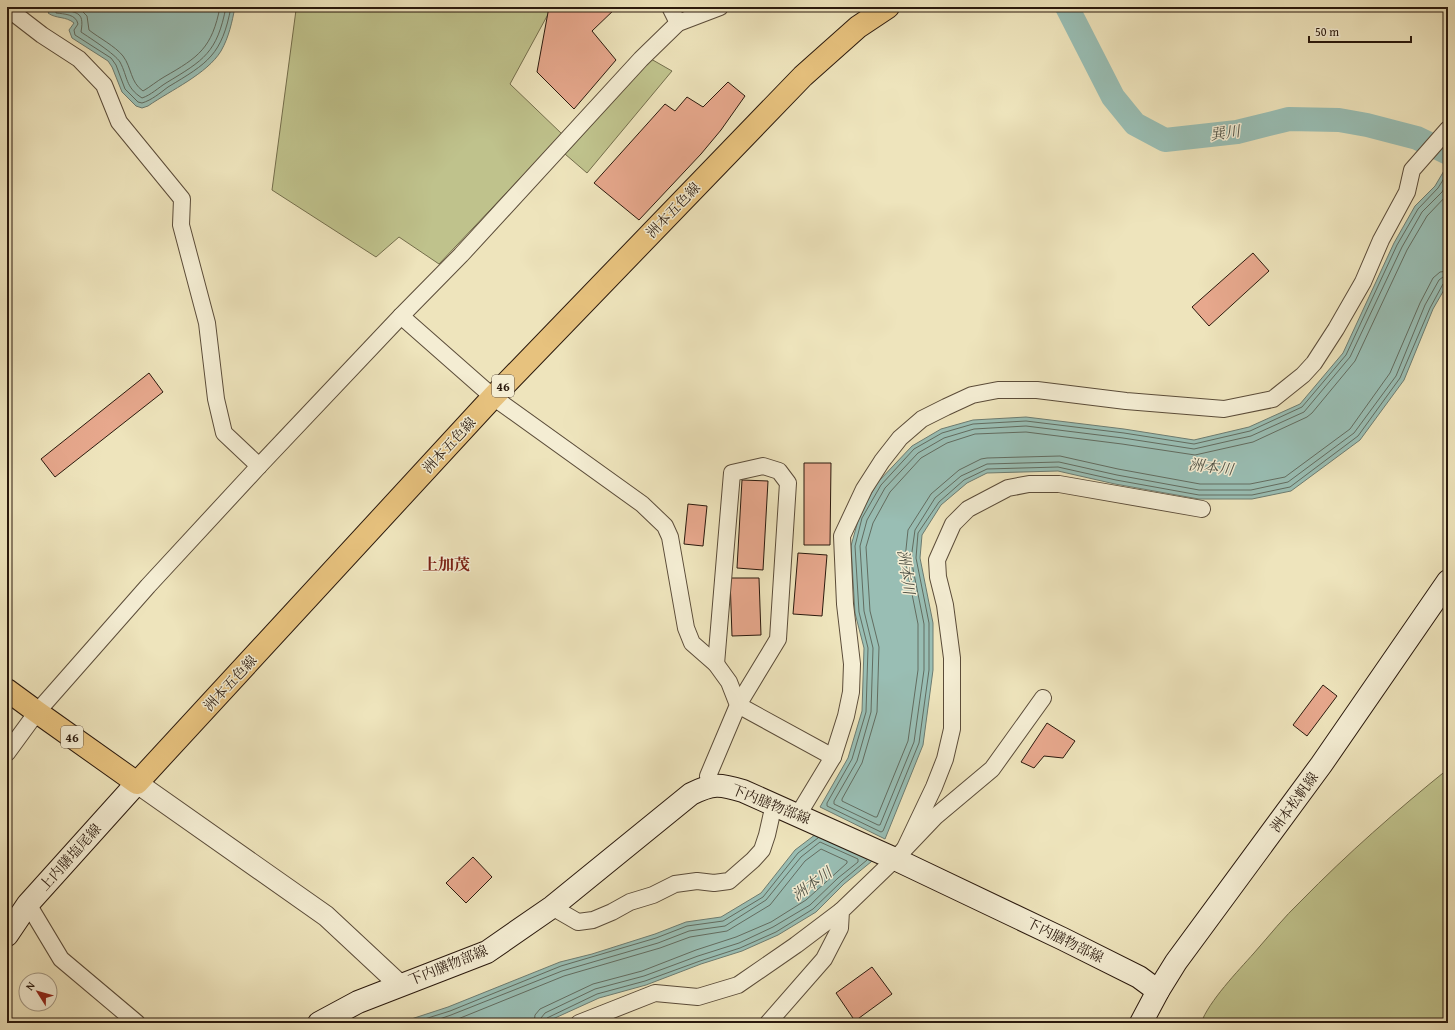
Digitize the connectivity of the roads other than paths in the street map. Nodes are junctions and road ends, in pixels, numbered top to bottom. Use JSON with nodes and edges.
{"nodes":[{"id":1,"x":670,"y":7,"type":"edge"},
{"id":2,"x":720,"y":7,"type":"edge"},
{"id":3,"x":888,"y":7,"type":"edge"},
{"id":4,"x":7,"y":8,"type":"edge"},
{"id":5,"x":678,"y":23,"type":"junction"},
{"id":6,"x":1448,"y":129,"type":"edge"},
{"id":7,"x":401,"y":316,"type":"junction"},
{"id":8,"x":493,"y":397,"type":"junction"},
{"id":9,"x":259,"y":466,"type":"junction"},
{"id":10,"x":1202,"y":509,"type":"dead end"},
{"id":11,"x":1448,"y":581,"type":"edge"},
{"id":12,"x":716,"y":664,"type":"junction"},
{"id":13,"x":7,"y":690,"type":"edge"},
{"id":14,"x":1043,"y":698,"type":"dead end"},
{"id":15,"x":738,"y":705,"type":"junction"},
{"id":16,"x":37,"y":712,"type":"junction"},
{"id":17,"x":7,"y":753,"type":"edge"},
{"id":18,"x":833,"y":757,"type":"junction"},
{"id":19,"x":137,"y":783,"type":"junction"},
{"id":20,"x":710,"y":786,"type":"junction"},
{"id":21,"x":774,"y":804,"type":"junction"},
{"id":22,"x":798,"y":814,"type":"junction"},
{"id":23,"x":893,"y":854,"type":"junction"},
{"id":24,"x":28,"y":904,"type":"junction"},
{"id":25,"x":552,"y":907,"type":"junction"},
{"id":26,"x":841,"y":911,"type":"junction"},
{"id":27,"x":7,"y":935,"type":"edge"},
{"id":28,"x":400,"y":985,"type":"junction"},
{"id":29,"x":1158,"y":991,"type":"junction"},
{"id":30,"x":137,"y":1023,"type":"edge"},
{"id":31,"x":319,"y":1023,"type":"edge"},
{"id":32,"x":579,"y":1023,"type":"edge"},
{"id":33,"x":768,"y":1023,"type":"edge"},
{"id":34,"x":1141,"y":1023,"type":"edge"}],
"edges":[{"from":1,"to":5,"type":"street"},
{"from":2,"to":5,"type":"street"},
{"from":3,"to":8,"type":"main road","name":"洲本五色線","number":"46"},
{"from":4,"to":9,"type":"street"},
{"from":5,"to":7,"type":"street"},
{"from":6,"to":18,"type":"street"},
{"from":7,"to":8,"type":"street"},
{"from":7,"to":9,"type":"street"},
{"from":8,"to":12,"type":"street"},
{"from":8,"to":19,"type":"main road","name":"洲本五色線","number":"46"},
{"from":9,"to":16,"type":"street"},
{"from":10,"to":23,"type":"street"},
{"from":11,"to":29,"type":"main road","name":"洲本松帆線"},
{"from":12,"to":15,"type":"street"},
{"from":12,"to":15,"type":"street"},
{"from":13,"to":16,"type":"main road","number":"46"},
{"from":14,"to":23,"type":"street"},
{"from":15,"to":18,"type":"street"},
{"from":15,"to":20,"type":"street"},
{"from":16,"to":17,"type":"street"},
{"from":16,"to":19,"type":"main road","number":"46"},
{"from":18,"to":22,"type":"street"},
{"from":19,"to":24,"type":"main road","name":"上内膳塩尾線"},
{"from":19,"to":28,"type":"street"},
{"from":20,"to":21,"type":"main road","name":"下内膳物部線"},
{"from":20,"to":25,"type":"main road","name":"下内膳物部線"},
{"from":21,"to":22,"type":"main road","name":"下内膳物部線"},
{"from":21,"to":25,"type":"street"},
{"from":22,"to":23,"type":"main road","name":"下内膳物部線"},
{"from":23,"to":26,"type":"street"},
{"from":23,"to":29,"type":"main road","name":"下内膳物部線"},
{"from":24,"to":27,"type":"main road","name":"上内膳塩尾線"},
{"from":24,"to":30,"type":"street"},
{"from":25,"to":28,"type":"main road","name":"下内膳物部線"},
{"from":26,"to":32,"type":"street"},
{"from":26,"to":33,"type":"street"},
{"from":28,"to":31,"type":"main road","name":"下内膳物部線"},
{"from":29,"to":34,"type":"main road","name":"洲本松帆線"}]}
